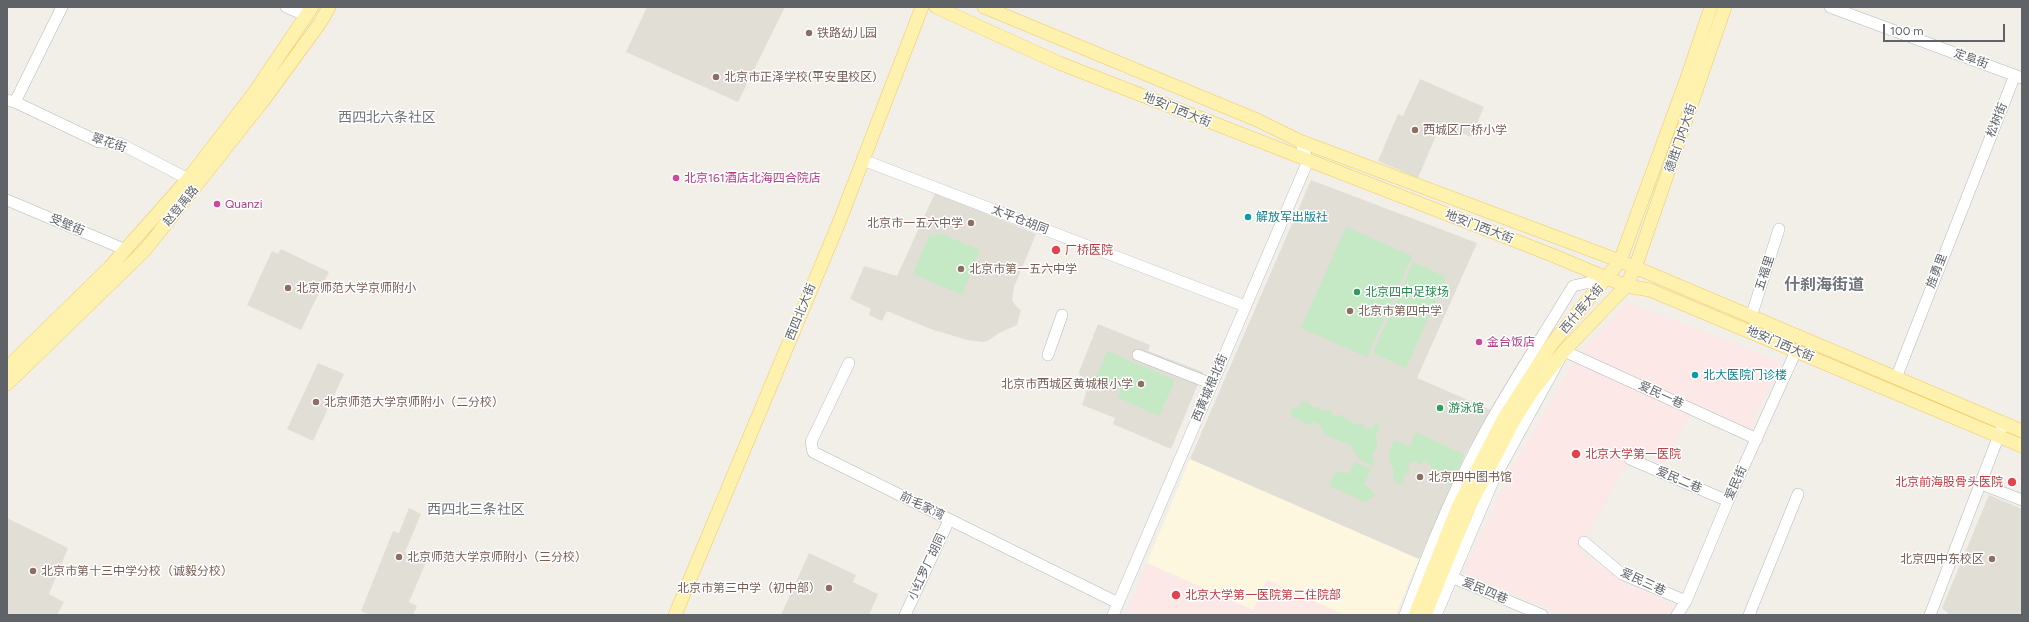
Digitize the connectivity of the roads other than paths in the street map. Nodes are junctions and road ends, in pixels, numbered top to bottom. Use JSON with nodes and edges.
{"nodes":[{"id":1,"x":62,"y":7,"type":"edge"},
{"id":2,"x":286,"y":7,"type":"edge"},
{"id":3,"x":330,"y":7,"type":"edge"},
{"id":4,"x":922,"y":7,"type":"edge"},
{"id":5,"x":936,"y":7,"type":"edge"},
{"id":6,"x":984,"y":7,"type":"edge"},
{"id":7,"x":1711,"y":7,"type":"edge"},
{"id":8,"x":1724,"y":7,"type":"edge"},
{"id":9,"x":1830,"y":7,"type":"edge"},
{"id":10,"x":309,"y":11,"type":"edge"},
{"id":11,"x":2018,"y":76,"type":"edge"},
{"id":12,"x":11,"y":101,"type":"edge"},
{"id":13,"x":1300,"y":141,"type":"junction"},
{"id":14,"x":863,"y":160,"type":"junction"},
{"id":15,"x":1308,"y":161,"type":"junction"},
{"id":16,"x":1978,"y":164,"type":"joint"},
{"id":17,"x":188,"y":179,"type":"junction"},
{"id":18,"x":7,"y":200,"type":"edge"},
{"id":19,"x":1779,"y":230,"type":"dead end"},
{"id":20,"x":126,"y":250,"type":"junction"},
{"id":21,"x":1620,"y":261,"type":"junction"},
{"id":22,"x":1635,"y":268,"type":"junction"},
{"id":23,"x":1608,"y":278,"type":"junction"},
{"id":24,"x":1626,"y":286,"type":"junction"},
{"id":25,"x":1244,"y":306,"type":"junction"},
{"id":26,"x":1062,"y":316,"type":"dead end"},
{"id":27,"x":1751,"y":317,"type":"junction"},
{"id":28,"x":1564,"y":351,"type":"junction"},
{"id":29,"x":1796,"y":351,"type":"junction"},
{"id":30,"x":1048,"y":355,"type":"dead end"},
{"id":31,"x":1138,"y":355,"type":"dead end"},
{"id":32,"x":849,"y":363,"type":"dead end"},
{"id":33,"x":7,"y":368,"type":"edge"},
{"id":34,"x":1896,"y":378,"type":"junction"},
{"id":35,"x":7,"y":384,"type":"edge"},
{"id":36,"x":1212,"y":384,"type":"junction"},
{"id":37,"x":2004,"y":422,"type":"junction"},
{"id":38,"x":2022,"y":431,"type":"edge"},
{"id":39,"x":2000,"y":437,"type":"junction"},
{"id":40,"x":1757,"y":439,"type":"junction"},
{"id":41,"x":2022,"y":446,"type":"edge"},
{"id":42,"x":1630,"y":459,"type":"dead end"},
{"id":43,"x":1981,"y":484,"type":"junction"},
{"id":44,"x":1798,"y":494,"type":"dead end"},
{"id":45,"x":2022,"y":500,"type":"edge"},
{"id":46,"x":1728,"y":501,"type":"junction"},
{"id":47,"x":949,"y":520,"type":"junction"},
{"id":48,"x":1584,"y":542,"type":"dead end"},
{"id":49,"x":1451,"y":577,"type":"junction"},
{"id":50,"x":1686,"y":601,"type":"junction"},
{"id":51,"x":1118,"y":603,"type":"junction"},
{"id":52,"x":674,"y":615,"type":"edge"},
{"id":53,"x":905,"y":615,"type":"edge"},
{"id":54,"x":1113,"y":615,"type":"edge"},
{"id":55,"x":1405,"y":615,"type":"edge"},
{"id":56,"x":1415,"y":615,"type":"edge"},
{"id":57,"x":1425,"y":615,"type":"edge"},
{"id":58,"x":1436,"y":615,"type":"edge"},
{"id":59,"x":1542,"y":615,"type":"edge"},
{"id":60,"x":1676,"y":615,"type":"edge"},
{"id":61,"x":1749,"y":615,"type":"edge"},
{"id":62,"x":1930,"y":615,"type":"edge"}],
"edges":[{"from":1,"to":12,"type":"street"},
{"from":2,"to":10,"type":"street"},
{"from":3,"to":35,"type":"main road","name":"赵登禹路"},
{"from":4,"to":14,"type":"main road","name":"西四北大街"},
{"from":5,"to":15,"type":"main road","name":"地安门西大街"},
{"from":6,"to":13,"type":"main road","name":"地安门西大街"},
{"from":7,"to":21,"type":"main road","name":"德胜门内大街"},
{"from":8,"to":22,"type":"main road","name":"德胜门内大街"},
{"from":9,"to":11,"type":"street","name":"定阜街"},
{"from":10,"to":17,"type":"main road","name":"赵登禹路"},
{"from":11,"to":16,"type":"street","name":"松树街"},
{"from":12,"to":17,"type":"street","name":"翠花街"},
{"from":13,"to":15,"type":"street"},
{"from":13,"to":21,"type":"main road","name":"地安门西大街"},
{"from":14,"to":25,"type":"street","name":"太平仓胡同"},
{"from":14,"to":52,"type":"main road","name":"西四北大街"},
{"from":15,"to":23,"type":"main road","name":"地安门西大街"},
{"from":15,"to":25,"type":"street","name":"西黄城根北街"},
{"from":16,"to":34,"type":"street","name":"旌勇里"},
{"from":17,"to":20,"type":"main road","name":"赵登禹路"},
{"from":18,"to":20,"type":"street","name":"受壁街"},
{"from":19,"to":27,"type":"street","name":"五福里"},
{"from":20,"to":33,"type":"main road","name":"赵登禹路"},
{"from":21,"to":22,"type":"main road","name":"地安门西大街"},
{"from":21,"to":23,"type":"main road","name":"德胜门内大街"},
{"from":22,"to":24,"type":"main road","name":"德胜门内大街"},
{"from":22,"to":27,"type":"main road","name":"地安门西大街"},
{"from":23,"to":24,"type":"main road","name":"地安门西大街"},
{"from":23,"to":55,"type":"street","name":"西什库大街"},
{"from":23,"to":56,"type":"main road","name":"西什库大街"},
{"from":24,"to":28,"type":"main road","name":"西什库大街"},
{"from":24,"to":29,"type":"main road","name":"地安门西大街"},
{"from":25,"to":36,"type":"street","name":"西黄城根北街"},
{"from":26,"to":30,"type":"street"},
{"from":27,"to":34,"type":"main road","name":"地安门西大街"},
{"from":28,"to":40,"type":"street","name":"爱民一巷"},
{"from":28,"to":49,"type":"street","name":"西什库大街"},
{"from":28,"to":57,"type":"main road","name":"西什库大街"},
{"from":29,"to":39,"type":"main road","name":"地安门西大街"},
{"from":29,"to":40,"type":"street","name":"爱民街"},
{"from":31,"to":36,"type":"street"},
{"from":32,"to":47,"type":"street","name":"前毛家湾"},
{"from":34,"to":37,"type":"main road","name":"地安门西大街"},
{"from":36,"to":51,"type":"street","name":"西黄城根北街"},
{"from":37,"to":38,"type":"main road","name":"地安门西大街"},
{"from":37,"to":39,"type":"street"},
{"from":39,"to":41,"type":"main road","name":"地安门西大街"},
{"from":39,"to":43,"type":"street"},
{"from":40,"to":46,"type":"street","name":"爱民街"},
{"from":42,"to":46,"type":"street","name":"爱民二巷"},
{"from":43,"to":45,"type":"street"},
{"from":43,"to":62,"type":"street"},
{"from":44,"to":61,"type":"street"},
{"from":46,"to":50,"type":"street","name":"爱民街"},
{"from":47,"to":51,"type":"street","name":"前毛家湾"},
{"from":47,"to":53,"type":"street","name":"小红罗厂胡同"},
{"from":48,"to":50,"type":"street","name":"爱民三巷"},
{"from":49,"to":58,"type":"street","name":"西什库大街"},
{"from":49,"to":59,"type":"street","name":"爱民四巷"},
{"from":50,"to":60,"type":"street","name":"爱民街"},
{"from":51,"to":54,"type":"street","name":"西黄城根北街"}]}
